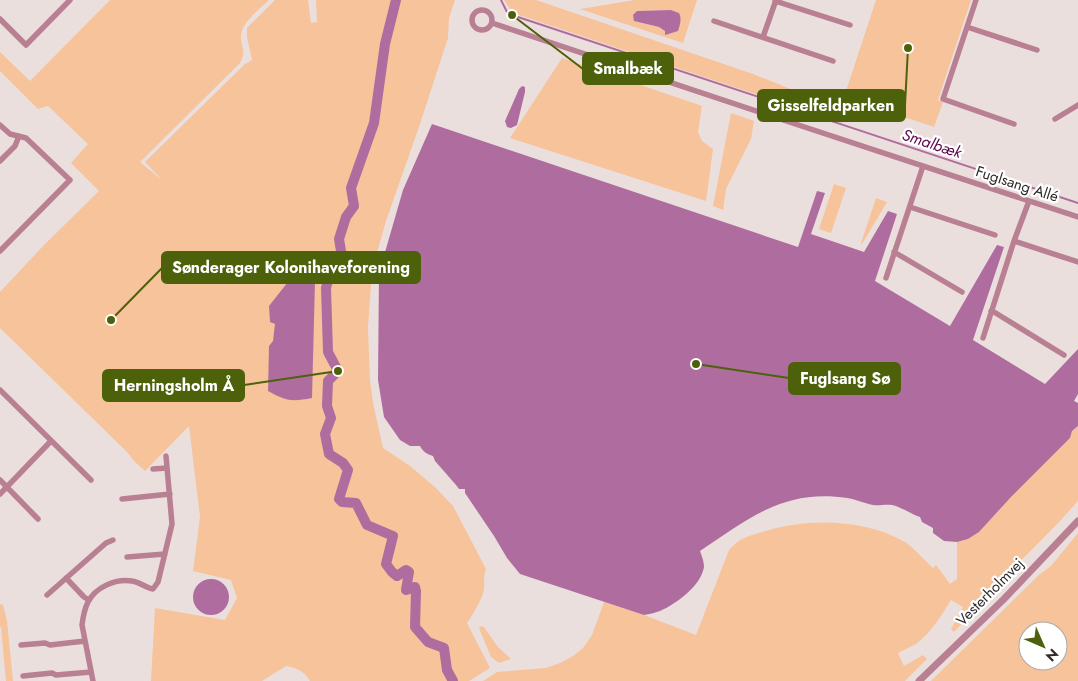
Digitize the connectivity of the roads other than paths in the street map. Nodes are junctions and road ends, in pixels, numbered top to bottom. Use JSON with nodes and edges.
{"nodes":[{"id":1,"x":70,"y":0,"type":"edge"},
{"id":2,"x":976,"y":0,"type":"edge"},
{"id":3,"x":776,"y":1,"type":"edge"},
{"id":4,"x":0,"y":19,"type":"edge"},
{"id":5,"x":714,"y":21,"type":"dead end"},
{"id":6,"x":492,"y":23,"type":"dead end"},
{"id":7,"x":850,"y":26,"type":"dead end"},
{"id":8,"x":967,"y":27,"type":"junction"},
{"id":9,"x":763,"y":37,"type":"junction"},
{"id":10,"x":1036,"y":50,"type":"dead end"},
{"id":11,"x":833,"y":61,"type":"dead end"},
{"id":12,"x":1078,"y":105,"type":"edge"},
{"id":13,"x":1055,"y":119,"type":"dead end"},
{"id":14,"x":0,"y":124,"type":"edge"},
{"id":15,"x":1014,"y":124,"type":"dead end"},
{"id":16,"x":19,"y":136,"type":"junction"},
{"id":17,"x":0,"y":161,"type":"edge"},
{"id":18,"x":923,"y":166,"type":"junction"},
{"id":19,"x":1028,"y":201,"type":"junction"},
{"id":20,"x":910,"y":207,"type":"junction"},
{"id":21,"x":1078,"y":217,"type":"edge"},
{"id":22,"x":995,"y":235,"type":"dead end"},
{"id":23,"x":1014,"y":242,"type":"junction"},
{"id":24,"x":0,"y":251,"type":"edge"},
{"id":25,"x":894,"y":252,"type":"junction"},
{"id":26,"x":1078,"y":262,"type":"edge"},
{"id":27,"x":886,"y":278,"type":"dead end"},
{"id":28,"x":962,"y":292,"type":"dead end"},
{"id":29,"x":991,"y":311,"type":"junction"},
{"id":30,"x":983,"y":338,"type":"dead end"},
{"id":31,"x":1064,"y":355,"type":"dead end"},
{"id":32,"x":0,"y":390,"type":"edge"},
{"id":33,"x":51,"y":441,"type":"junction"},
{"id":34,"x":166,"y":456,"type":"dead end"},
{"id":35,"x":167,"y":468,"type":"junction"},
{"id":36,"x":154,"y":469,"type":"dead end"},
{"id":37,"x":0,"y":480,"type":"edge"},
{"id":38,"x":91,"y":480,"type":"dead end"},
{"id":39,"x":7,"y":487,"type":"junction"},
{"id":40,"x":0,"y":494,"type":"edge"},
{"id":41,"x":170,"y":494,"type":"junction"},
{"id":42,"x":122,"y":499,"type":"dead end"},
{"id":43,"x":38,"y":519,"type":"dead end"},
{"id":44,"x":1078,"y":521,"type":"edge"},
{"id":45,"x":113,"y":540,"type":"dead end"},
{"id":46,"x":165,"y":554,"type":"junction"},
{"id":47,"x":127,"y":557,"type":"dead end"},
{"id":48,"x":66,"y":578,"type":"junction"},
{"id":49,"x":47,"y":595,"type":"dead end"},
{"id":50,"x":89,"y":600,"type":"junction"},
{"id":51,"x":85,"y":642,"type":"junction"},
{"id":52,"x":21,"y":645,"type":"dead end"},
{"id":53,"x":91,"y":672,"type":"junction"},
{"id":54,"x":23,"y":676,"type":"dead end"},
{"id":55,"x":93,"y":681,"type":"edge"},
{"id":56,"x":919,"y":681,"type":"edge"}],
"edges":[{"from":1,"to":4,"type":"street"},
{"from":2,"to":8,"type":"street"},
{"from":3,"to":7,"type":"street"},
{"from":3,"to":9,"type":"street"},
{"from":5,"to":9,"type":"street"},
{"from":6,"to":18,"type":"street","name":"Fuglsang Allé"},
{"from":8,"to":10,"type":"street"},
{"from":8,"to":15,"type":"street"},
{"from":9,"to":11,"type":"street"},
{"from":12,"to":13,"type":"street"},
{"from":14,"to":16,"type":"street"},
{"from":16,"to":17,"type":"street"},
{"from":16,"to":24,"type":"street"},
{"from":18,"to":19,"type":"street","name":"Fuglsang Allé"},
{"from":18,"to":20,"type":"street"},
{"from":19,"to":21,"type":"street","name":"Fuglsang Allé"},
{"from":19,"to":23,"type":"street"},
{"from":20,"to":22,"type":"street"},
{"from":20,"to":25,"type":"street"},
{"from":23,"to":26,"type":"street"},
{"from":23,"to":29,"type":"street"},
{"from":25,"to":27,"type":"street"},
{"from":25,"to":28,"type":"street"},
{"from":29,"to":30,"type":"street"},
{"from":29,"to":31,"type":"street"},
{"from":32,"to":33,"type":"street"},
{"from":33,"to":38,"type":"street"},
{"from":33,"to":39,"type":"street"},
{"from":34,"to":35,"type":"street"},
{"from":35,"to":36,"type":"street"},
{"from":35,"to":41,"type":"street"},
{"from":37,"to":39,"type":"street"},
{"from":39,"to":40,"type":"street"},
{"from":39,"to":43,"type":"street"},
{"from":41,"to":42,"type":"street"},
{"from":41,"to":46,"type":"street"},
{"from":44,"to":56,"type":"street","name":"Vesterholmvej"},
{"from":45,"to":48,"type":"street"},
{"from":46,"to":47,"type":"street"},
{"from":46,"to":50,"type":"street"},
{"from":48,"to":49,"type":"street"},
{"from":48,"to":50,"type":"street"},
{"from":50,"to":51,"type":"street"},
{"from":51,"to":52,"type":"street"},
{"from":51,"to":53,"type":"street"},
{"from":53,"to":54,"type":"street"},
{"from":53,"to":55,"type":"street"}]}
